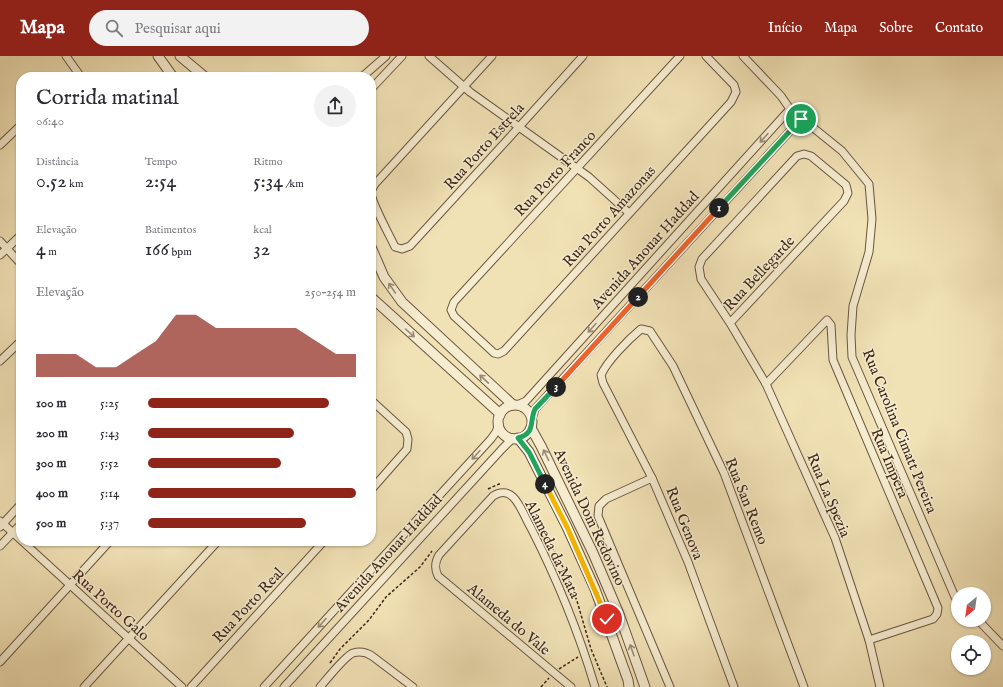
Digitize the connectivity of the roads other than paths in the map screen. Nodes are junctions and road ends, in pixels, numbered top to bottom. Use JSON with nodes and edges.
{"nodes":[{"id":1,"x":66,"y":56,"type":"edge"},
{"id":2,"x":158,"y":56,"type":"edge"},
{"id":3,"x":180,"y":56,"type":"edge"},
{"id":4,"x":386,"y":56,"type":"edge"},
{"id":5,"x":402,"y":56,"type":"edge"},
{"id":6,"x":429,"y":56,"type":"edge"},
{"id":7,"x":492,"y":56,"type":"edge"},
{"id":8,"x":583,"y":56,"type":"edge"},
{"id":9,"x":680,"y":56,"type":"edge"},
{"id":10,"x":706,"y":56,"type":"edge"},
{"id":11,"x":743,"y":56,"type":"edge"},
{"id":12,"x":75,"y":72,"type":"edge"},
{"id":13,"x":169,"y":72,"type":"edge"},
{"id":14,"x":199,"y":72,"type":"edge"},
{"id":15,"x":368,"y":72,"type":"edge"},
{"id":16,"x":376,"y":84,"type":"edge"},
{"id":17,"x":464,"y":86,"type":"junction"},
{"id":18,"x":790,"y":109,"type":"junction"},
{"id":19,"x":801,"y":119,"type":"junction"},
{"id":20,"x":520,"y":127,"type":"junction"},
{"id":21,"x":16,"y":130,"type":"edge"},
{"id":22,"x":0,"y":145,"type":"edge"},
{"id":23,"x":577,"y":169,"type":"junction"},
{"id":24,"x":376,"y":183,"type":"edge"},
{"id":25,"x":376,"y":207,"type":"edge"},
{"id":26,"x":629,"y":213,"type":"junction"},
{"id":27,"x":16,"y":240,"type":"edge"},
{"id":28,"x":0,"y":242,"type":"edge"},
{"id":29,"x":7,"y":249,"type":"junction"},
{"id":30,"x":0,"y":255,"type":"edge"},
{"id":31,"x":16,"y":259,"type":"edge"},
{"id":32,"x":376,"y":259,"type":"edge"},
{"id":33,"x":376,"y":302,"type":"edge"},
{"id":34,"x":730,"y":323,"type":"junction"},
{"id":35,"x":650,"y":331,"type":"joint"},
{"id":36,"x":16,"y":346,"type":"edge"},
{"id":37,"x":498,"y":354,"type":"joint"},
{"id":38,"x":0,"y":361,"type":"edge"},
{"id":39,"x":766,"y":384,"type":"junction"},
{"id":40,"x":376,"y":405,"type":"edge"},
{"id":41,"x":515,"y":405,"type":"junction"},
{"id":42,"x":499,"y":420,"type":"junction"},
{"id":43,"x":532,"y":424,"type":"junction"},
{"id":44,"x":516,"y":438,"type":"junction"},
{"id":45,"x":652,"y":478,"type":"junction"},
{"id":46,"x":376,"y":484,"type":"edge"},
{"id":47,"x":16,"y":509,"type":"edge"},
{"id":48,"x":1,"y":524,"type":"edge"},
{"id":49,"x":16,"y":529,"type":"edge"},
{"id":50,"x":13,"y":532,"type":"junction"},
{"id":51,"x":16,"y":535,"type":"edge"},
{"id":52,"x":0,"y":546,"type":"edge"},
{"id":53,"x":28,"y":546,"type":"edge"},
{"id":54,"x":105,"y":546,"type":"edge"},
{"id":55,"x":213,"y":546,"type":"edge"},
{"id":56,"x":317,"y":546,"type":"edge"},
{"id":57,"x":435,"y":568,"type":"joint"},
{"id":58,"x":70,"y":585,"type":"junction"},
{"id":59,"x":951,"y":588,"type":"edge"},
{"id":60,"x":985,"y":627,"type":"edge"},
{"id":61,"x":128,"y":638,"type":"junction"},
{"id":62,"x":870,"y":640,"type":"junction"},
{"id":63,"x":1003,"y":646,"type":"edge"},
{"id":64,"x":0,"y":662,"type":"edge"},
{"id":65,"x":84,"y":687,"type":"edge"},
{"id":66,"x":182,"y":687,"type":"edge"},
{"id":67,"x":190,"y":687,"type":"edge"},
{"id":68,"x":264,"y":687,"type":"edge"},
{"id":69,"x":284,"y":687,"type":"edge"},
{"id":70,"x":320,"y":687,"type":"edge"},
{"id":71,"x":413,"y":687,"type":"edge"},
{"id":72,"x":571,"y":687,"type":"edge"},
{"id":73,"x":595,"y":687,"type":"edge"},
{"id":74,"x":628,"y":687,"type":"edge"},
{"id":75,"x":645,"y":687,"type":"edge"},
{"id":76,"x":670,"y":687,"type":"edge"},
{"id":77,"x":734,"y":687,"type":"edge"},
{"id":78,"x":804,"y":687,"type":"edge"},
{"id":79,"x":880,"y":687,"type":"edge"}],
"edges":[{"from":1,"to":12,"type":"street"},
{"from":2,"to":13,"type":"street"},
{"from":3,"to":14,"type":"street"},
{"from":4,"to":15,"type":"street"},
{"from":5,"to":16,"type":"street"},
{"from":6,"to":17,"type":"street"},
{"from":7,"to":17,"type":"street"},
{"from":8,"to":20,"type":"street","name":"Rua Porto Estrela"},
{"from":9,"to":23,"type":"street","name":"Rua Porto Franco"},
{"from":10,"to":26,"type":"street","name":"Rua Porto Amazonas"},
{"from":11,"to":18,"type":"street","name":"Rua Carolina Cimatt Pereira"},
{"from":17,"to":20,"type":"street"},
{"from":17,"to":24,"type":"street"},
{"from":18,"to":19,"type":"street","name":"Rua Carolina Cimatt Pereira"},
{"from":18,"to":41,"type":"street","name":"Avenida Anouar Haddad","one_way":true},
{"from":19,"to":43,"type":"street","name":"Avenida Anouar Haddad"},
{"from":19,"to":59,"type":"street","name":"Rua Carolina Cimatt Pereira"},
{"from":20,"to":23,"type":"street"},
{"from":20,"to":25,"type":"street","name":"Rua Porto Estrela"},
{"from":21,"to":22,"type":"street"},
{"from":23,"to":26,"type":"street"},
{"from":23,"to":37,"type":"street","name":"Rua Porto Franco"},
{"from":26,"to":37,"type":"street","name":"Rua Porto Amazonas"},
{"from":27,"to":29,"type":"street"},
{"from":28,"to":29,"type":"street"},
{"from":29,"to":30,"type":"street"},
{"from":29,"to":31,"type":"street"},
{"from":41,"to":32,"type":"street","name":"Avenida Dom Redovino","one_way":true},
{"from":33,"to":42,"type":"street","name":"Avenida Dom Redovino","one_way":true},
{"from":34,"to":34,"type":"street","name":"Rua Bellegarde"},
{"from":34,"to":39,"type":"street","name":"Rua La Spezia"},
{"from":35,"to":45,"type":"street","name":"Rua Genova"},
{"from":35,"to":78,"type":"street","name":"Rua San Remo"},
{"from":36,"to":38,"type":"street"},
{"from":39,"to":62,"type":"street","name":"Rua La Spezia"},
{"from":39,"to":62,"type":"street","name":"Rua Impera"},
{"from":40,"to":46,"type":"street"},
{"from":41,"to":42,"type":"street"},
{"from":41,"to":43,"type":"street","name":"Avenida Dom Redovino"},
{"from":42,"to":44,"type":"street","name":"Avenida Dom Redovino"},
{"from":42,"to":68,"type":"street","name":"Avenida Anouar Haddad","one_way":true},
{"from":43,"to":44,"type":"street"},
{"from":75,"to":43,"type":"street","name":"Avenida Dom Redovino","one_way":true},
{"from":44,"to":69,"type":"street","name":"Avenida Anouar Haddad"},
{"from":44,"to":74,"type":"street","name":"Avenida Dom Redovino"},
{"from":45,"to":76,"type":"street"},
{"from":45,"to":77,"type":"street","name":"Rua Genova"},
{"from":47,"to":48,"type":"street"},
{"from":48,"to":50,"type":"street","name":"Rua Porto Galo"},
{"from":49,"to":50,"type":"street"},
{"from":50,"to":51,"type":"street","name":"Rua Porto Galo"},
{"from":50,"to":52,"type":"street"},
{"from":53,"to":58,"type":"street","name":"Rua Porto Galo"},
{"from":54,"to":58,"type":"street"},
{"from":55,"to":61,"type":"street"},
{"from":56,"to":67,"type":"street","name":"Rua Porto Real"},
{"from":57,"to":72,"type":"street","name":"Alameda do Vale"},
{"from":57,"to":73,"type":"street","name":"Alameda da Mata"},
{"from":58,"to":61,"type":"street","name":"Rua Porto Galo"},
{"from":58,"to":64,"type":"street"},
{"from":60,"to":63,"type":"street"},
{"from":61,"to":65,"type":"street"},
{"from":61,"to":66,"type":"street","name":"Rua Porto Galo"},
{"from":62,"to":79,"type":"street","name":"Rua La Spezia"},
{"from":70,"to":71,"type":"street"}]}
